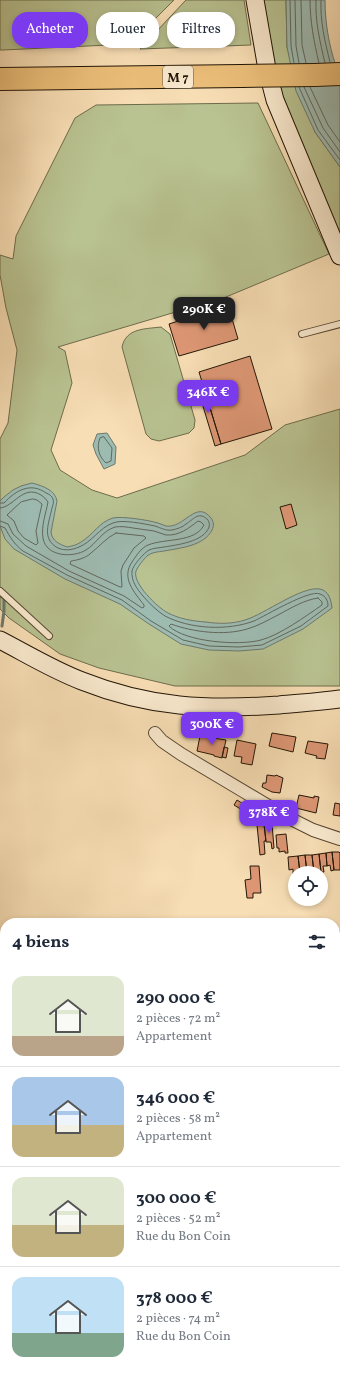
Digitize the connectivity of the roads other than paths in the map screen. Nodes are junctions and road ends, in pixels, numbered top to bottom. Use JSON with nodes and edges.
{"nodes":[{"id":1,"x":255,"y":0,"type":"edge"},
{"id":2,"x":340,"y":74,"type":"edge"},
{"id":3,"x":0,"y":79,"type":"edge"},
{"id":4,"x":340,"y":256,"type":"edge"},
{"id":5,"x":340,"y":324,"type":"edge"},
{"id":6,"x":302,"y":334,"type":"dead end"},
{"id":7,"x":0,"y":591,"type":"edge"},
{"id":8,"x":48,"y":636,"type":"dead end"},
{"id":9,"x":0,"y":640,"type":"edge"},
{"id":10,"x":340,"y":699,"type":"edge"},
{"id":11,"x":155,"y":734,"type":"dead end"},
{"id":12,"x":340,"y":839,"type":"edge"}],
"edges":[{"from":1,"to":4,"type":"main road"},
{"from":2,"to":3,"type":"highway","number":"M 7","bridge":true},
{"from":5,"to":6,"type":"lane"},
{"from":7,"to":8,"type":"lane"},
{"from":9,"to":10,"type":"main road"},
{"from":11,"to":12,"type":"street"}]}
